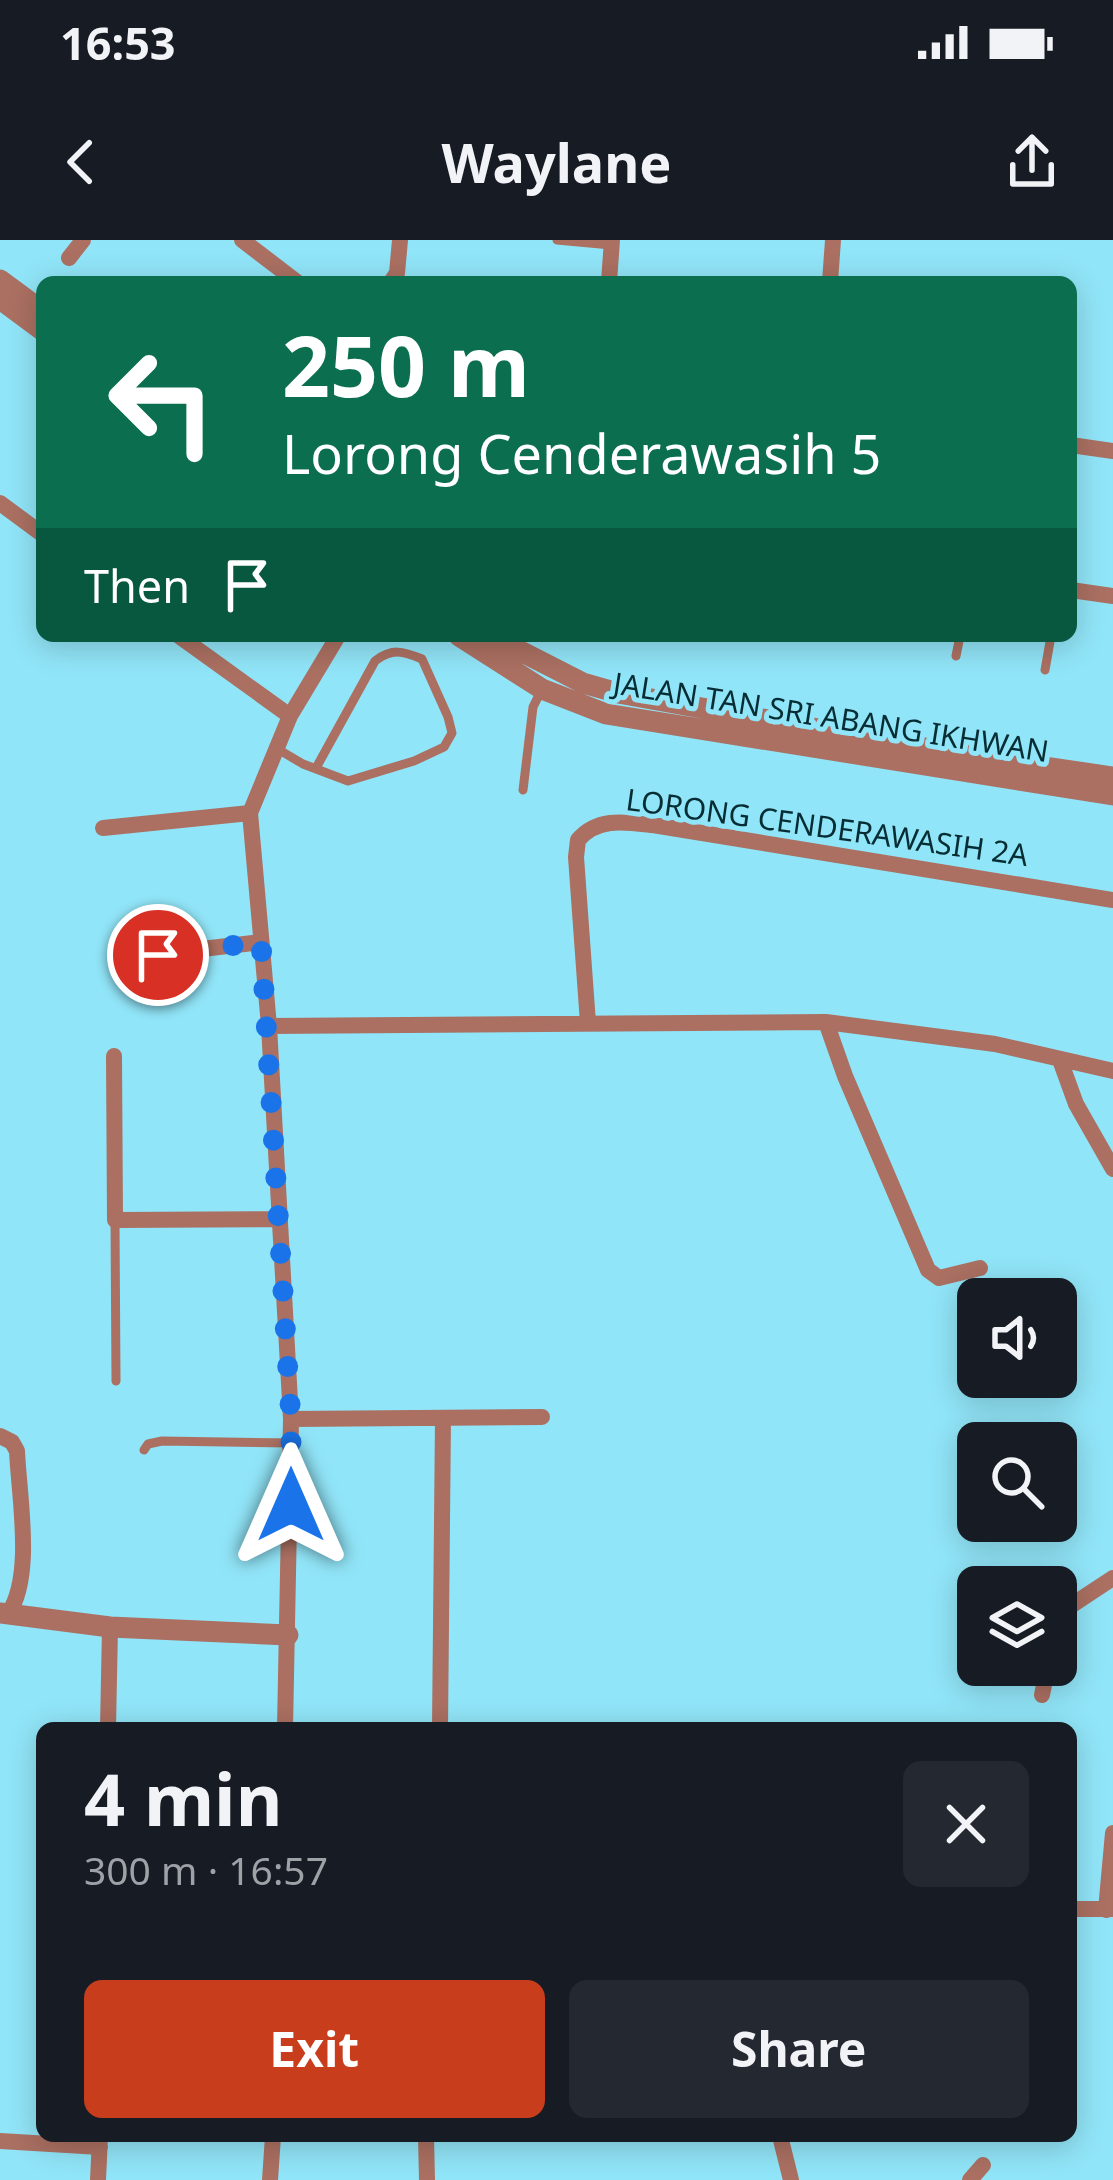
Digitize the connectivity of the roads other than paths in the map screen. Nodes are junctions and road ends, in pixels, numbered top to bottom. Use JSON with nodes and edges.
{"nodes":[{"id":1,"x":82,"y":240,"type":"edge"},
{"id":2,"x":242,"y":240,"type":"edge"},
{"id":3,"x":400,"y":240,"type":"edge"},
{"id":4,"x":557,"y":240,"type":"edge"},
{"id":5,"x":832,"y":240,"type":"edge"},
{"id":6,"x":612,"y":243,"type":"edge"},
{"id":7,"x":69,"y":258,"type":"dead end"},
{"id":8,"x":283,"y":276,"type":"edge"},
{"id":9,"x":395,"y":276,"type":"edge"},
{"id":10,"x":609,"y":276,"type":"edge"},
{"id":11,"x":830,"y":276,"type":"edge"},
{"id":12,"x":0,"y":280,"type":"edge"},
{"id":13,"x":0,"y":299,"type":"edge"},
{"id":14,"x":36,"y":306,"type":"edge"},
{"id":15,"x":36,"y":326,"type":"edge"},
{"id":16,"x":1077,"y":446,"type":"edge"},
{"id":17,"x":1113,"y":451,"type":"edge"},
{"id":18,"x":0,"y":503,"type":"edge"},
{"id":19,"x":36,"y":530,"type":"edge"},
{"id":20,"x":1077,"y":591,"type":"edge"},
{"id":21,"x":1113,"y":596,"type":"edge"},
{"id":22,"x":186,"y":642,"type":"edge"},
{"id":23,"x":334,"y":642,"type":"edge"},
{"id":24,"x":468,"y":642,"type":"edge"},
{"id":25,"x":502,"y":642,"type":"edge"},
{"id":26,"x":959,"y":642,"type":"edge"},
{"id":27,"x":1050,"y":642,"type":"edge"},
{"id":28,"x":956,"y":656,"type":"dead end"},
{"id":29,"x":1045,"y":670,"type":"dead end"},
{"id":30,"x":542,"y":689,"type":"junction"},
{"id":31,"x":290,"y":716,"type":"junction"},
{"id":32,"x":276,"y":748,"type":"junction"},
{"id":33,"x":316,"y":768,"type":"junction"},
{"id":34,"x":1113,"y":778,"type":"edge"},
{"id":35,"x":523,"y":790,"type":"dead end"},
{"id":36,"x":1113,"y":795,"type":"edge"},
{"id":37,"x":250,"y":813,"type":"junction"},
{"id":38,"x":103,"y":828,"type":"dead end"},
{"id":39,"x":1113,"y":900,"type":"edge"},
{"id":40,"x":261,"y":942,"type":"junction"},
{"id":41,"x":126,"y":958,"type":"dead end"},
{"id":42,"x":826,"y":1022,"type":"junction"},
{"id":43,"x":588,"y":1023,"type":"junction"},
{"id":44,"x":268,"y":1026,"type":"junction"},
{"id":45,"x":114,"y":1056,"type":"dead end"},
{"id":46,"x":1060,"y":1060,"type":"junction"},
{"id":47,"x":1113,"y":1071,"type":"edge"},
{"id":48,"x":1113,"y":1169,"type":"edge"},
{"id":49,"x":116,"y":1220,"type":"junction"},
{"id":50,"x":278,"y":1220,"type":"junction"},
{"id":51,"x":980,"y":1268,"type":"dead end"},
{"id":52,"x":116,"y":1381,"type":"dead end"},
{"id":53,"x":542,"y":1417,"type":"dead end"},
{"id":54,"x":443,"y":1418,"type":"junction"},
{"id":55,"x":291,"y":1419,"type":"junction"},
{"id":56,"x":0,"y":1436,"type":"edge"},
{"id":57,"x":292,"y":1442,"type":"junction"},
{"id":58,"x":144,"y":1450,"type":"dead end"},
{"id":59,"x":1113,"y":1578,"type":"edge"},
{"id":60,"x":1077,"y":1602,"type":"edge"},
{"id":61,"x":4,"y":1614,"type":"edge"},
{"id":62,"x":110,"y":1627,"type":"junction"},
{"id":63,"x":288,"y":1635,"type":"junction"},
{"id":64,"x":1044,"y":1686,"type":"edge"},
{"id":65,"x":1042,"y":1695,"type":"dead end"},
{"id":66,"x":108,"y":1722,"type":"edge"},
{"id":67,"x":286,"y":1722,"type":"edge"},
{"id":68,"x":440,"y":1722,"type":"edge"},
{"id":69,"x":1113,"y":1834,"type":"edge"},
{"id":70,"x":1077,"y":1909,"type":"edge"},
{"id":71,"x":1109,"y":1910,"type":"edge"},
{"id":72,"x":0,"y":2141,"type":"edge"},
{"id":73,"x":36,"y":2141,"type":"edge"},
{"id":74,"x":100,"y":2142,"type":"edge"},
{"id":75,"x":273,"y":2142,"type":"edge"},
{"id":76,"x":426,"y":2142,"type":"edge"},
{"id":77,"x":782,"y":2142,"type":"edge"},
{"id":78,"x":983,"y":2165,"type":"dead end"},
{"id":79,"x":98,"y":2180,"type":"edge"},
{"id":80,"x":270,"y":2180,"type":"edge"},
{"id":81,"x":427,"y":2180,"type":"edge"},
{"id":82,"x":791,"y":2180,"type":"edge"},
{"id":83,"x":970,"y":2180,"type":"edge"}],
"edges":[{"from":1,"to":7,"type":"street"},
{"from":2,"to":8,"type":"street"},
{"from":3,"to":9,"type":"street"},
{"from":4,"to":6,"type":"lane"},
{"from":5,"to":11,"type":"street"},
{"from":6,"to":10,"type":"street"},
{"from":12,"to":14,"type":"street"},
{"from":13,"to":15,"type":"street"},
{"from":16,"to":17,"type":"street"},
{"from":18,"to":19,"type":"street"},
{"from":20,"to":21,"type":"street"},
{"from":22,"to":31,"type":"street"},
{"from":23,"to":31,"type":"street"},
{"from":24,"to":30,"type":"street","name":"JALAN TAN SRI ABANG IKHWAN"},
{"from":25,"to":34,"type":"street","name":"JALAN TAN SRI ABANG IKHWAN"},
{"from":26,"to":28,"type":"lane"},
{"from":27,"to":29,"type":"lane"},
{"from":30,"to":35,"type":"lane"},
{"from":30,"to":36,"type":"street","name":"JALAN TAN SRI ABANG IKHWAN"},
{"from":31,"to":32,"type":"street"},
{"from":32,"to":33,"type":"lane"},
{"from":32,"to":37,"type":"street"},
{"from":33,"to":33,"type":"lane"},
{"from":37,"to":38,"type":"street"},
{"from":37,"to":40,"type":"street"},
{"from":39,"to":43,"type":"street","name":"LORONG CENDERAWASIH 2A"},
{"from":40,"to":41,"type":"street"},
{"from":40,"to":44,"type":"street"},
{"from":42,"to":43,"type":"street"},
{"from":42,"to":46,"type":"street"},
{"from":42,"to":51,"type":"street"},
{"from":43,"to":44,"type":"street"},
{"from":44,"to":50,"type":"street"},
{"from":45,"to":49,"type":"street"},
{"from":46,"to":47,"type":"street"},
{"from":46,"to":48,"type":"street"},
{"from":49,"to":50,"type":"street"},
{"from":49,"to":52,"type":"lane"},
{"from":50,"to":55,"type":"street"},
{"from":53,"to":54,"type":"street"},
{"from":54,"to":55,"type":"street"},
{"from":54,"to":68,"type":"street"},
{"from":55,"to":57,"type":"street"},
{"from":56,"to":61,"type":"street"},
{"from":57,"to":58,"type":"lane"},
{"from":57,"to":63,"type":"street"},
{"from":59,"to":60,"type":"street"},
{"from":61,"to":62,"type":"street"},
{"from":62,"to":63,"type":"street"},
{"from":62,"to":66,"type":"street"},
{"from":63,"to":67,"type":"street"},
{"from":64,"to":65,"type":"street"},
{"from":69,"to":71,"type":"street"},
{"from":70,"to":71,"type":"street"},
{"from":72,"to":73,"type":"street"},
{"from":74,"to":79,"type":"street"},
{"from":75,"to":80,"type":"street"},
{"from":76,"to":81,"type":"street"},
{"from":77,"to":82,"type":"street"},
{"from":78,"to":83,"type":"street"}]}
